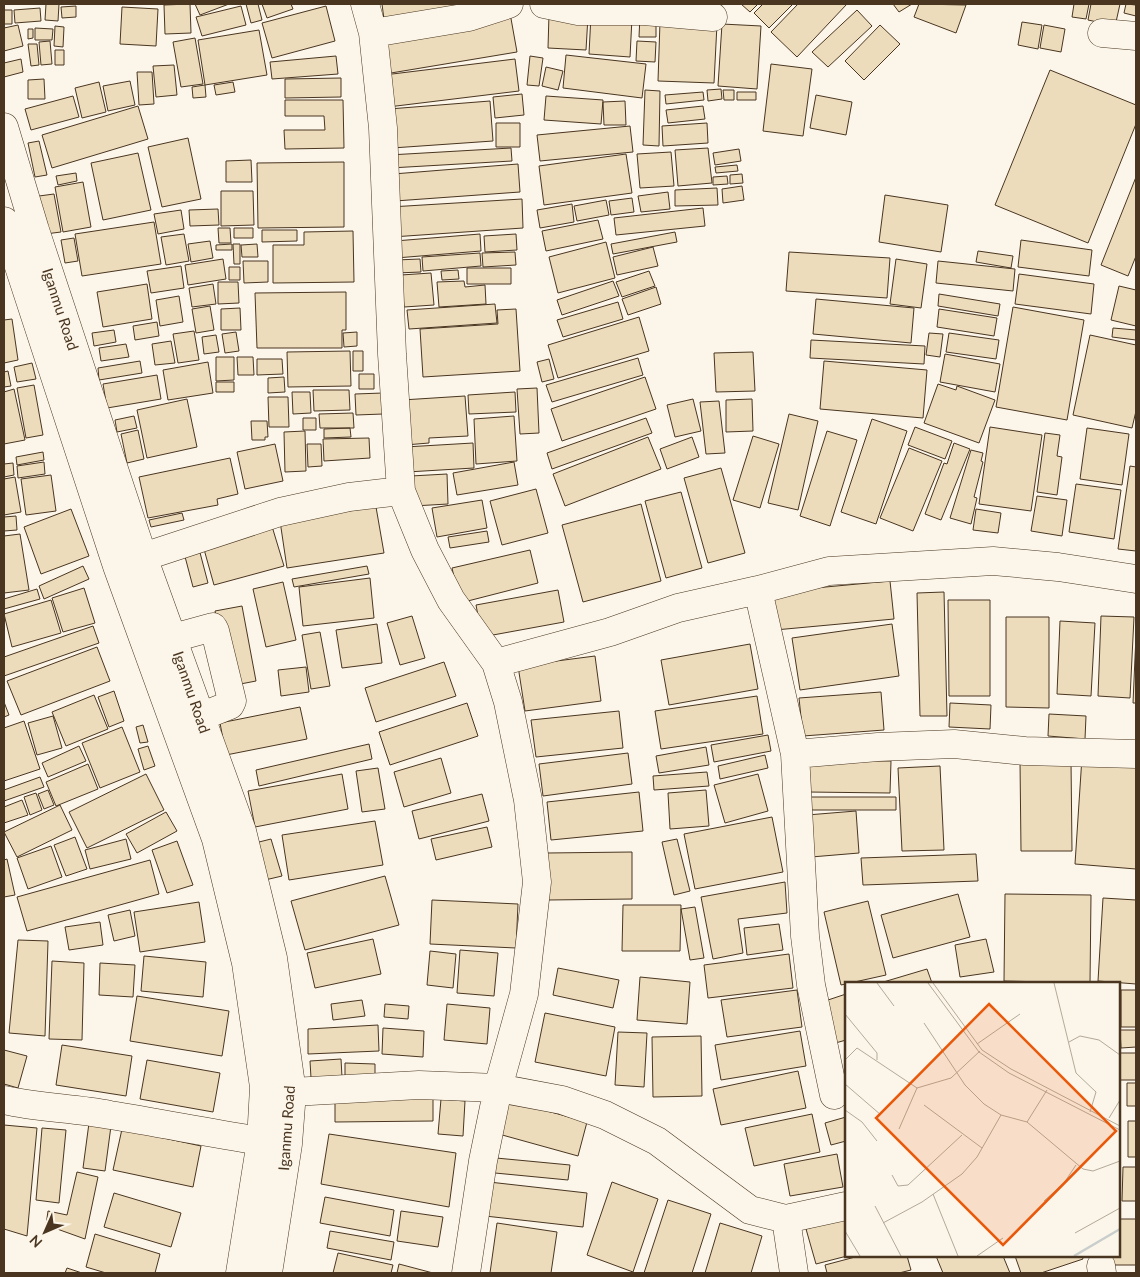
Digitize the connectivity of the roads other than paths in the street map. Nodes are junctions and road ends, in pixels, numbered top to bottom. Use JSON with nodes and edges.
{"nodes":[{"id":1,"x":365,"y":4,"type":"edge"},
{"id":2,"x":509,"y":4,"type":"edge"},
{"id":3,"x":544,"y":4,"type":"edge"},
{"id":4,"x":713,"y":17,"type":"dead end"},
{"id":5,"x":373,"y":33,"type":"junction"},
{"id":6,"x":1102,"y":33,"type":"dead end"},
{"id":7,"x":1136,"y":36,"type":"edge"},
{"id":8,"x":4,"y":127,"type":"edge"},
{"id":9,"x":35,"y":230,"type":"junction"},
{"id":10,"x":5,"y":233,"type":"edge"},
{"id":11,"x":401,"y":491,"type":"junction"},
{"id":12,"x":143,"y":557,"type":"junction"},
{"id":13,"x":1136,"y":579,"type":"edge"},
{"id":14,"x":758,"y":590,"type":"junction"},
{"id":15,"x":173,"y":638,"type":"junction"},
{"id":16,"x":496,"y":663,"type":"junction"},
{"id":17,"x":200,"y":717,"type":"junction"},
{"id":18,"x":795,"y":754,"type":"junction"},
{"id":19,"x":1136,"y":754,"type":"edge"},
{"id":20,"x":264,"y":1087,"type":"junction"},
{"id":21,"x":498,"y":1088,"type":"junction"},
{"id":22,"x":292,"y":1092,"type":"junction"},
{"id":23,"x":834,"y":1095,"type":"dead end"},
{"id":24,"x":4,"y":1100,"type":"edge"},
{"id":25,"x":261,"y":1141,"type":"junction"},
{"id":26,"x":845,"y":1206,"type":"edge"},
{"id":27,"x":786,"y":1219,"type":"junction"},
{"id":28,"x":240,"y":1273,"type":"edge"},
{"id":29,"x":268,"y":1273,"type":"edge"},
{"id":30,"x":466,"y":1273,"type":"edge"},
{"id":31,"x":794,"y":1273,"type":"edge"}],
"edges":[{"from":1,"to":5,"type":"street"},
{"from":2,"to":5,"type":"street"},
{"from":3,"to":4,"type":"street"},
{"from":5,"to":11,"type":"street"},
{"from":6,"to":7,"type":"street"},
{"from":8,"to":9,"type":"street","name":"Iganmu Road"},
{"from":9,"to":10,"type":"street"},
{"from":9,"to":12,"type":"street","name":"Iganmu Road"},
{"from":10,"to":20,"type":"street","name":"Iganmu Road"},
{"from":11,"to":12,"type":"street"},
{"from":11,"to":16,"type":"street"},
{"from":12,"to":15,"type":"street","name":"Iganmu Road"},
{"from":13,"to":14,"type":"street"},
{"from":14,"to":16,"type":"street"},
{"from":14,"to":18,"type":"street"},
{"from":15,"to":17,"type":"street","name":"Iganmu Road"},
{"from":15,"to":17,"type":"street"},
{"from":16,"to":21,"type":"street"},
{"from":17,"to":22,"type":"street","name":"Iganmu Road"},
{"from":18,"to":19,"type":"street"},
{"from":18,"to":23,"type":"street"},
{"from":20,"to":22,"type":"street"},
{"from":20,"to":25,"type":"street","name":"Iganmu Road"},
{"from":21,"to":22,"type":"street"},
{"from":21,"to":27,"type":"street"},
{"from":21,"to":30,"type":"street"},
{"from":22,"to":29,"type":"street","name":"Iganmu Road"},
{"from":24,"to":25,"type":"street"},
{"from":25,"to":28,"type":"street","name":"Iganmu Road"},
{"from":26,"to":27,"type":"street"},
{"from":27,"to":31,"type":"street"}]}
